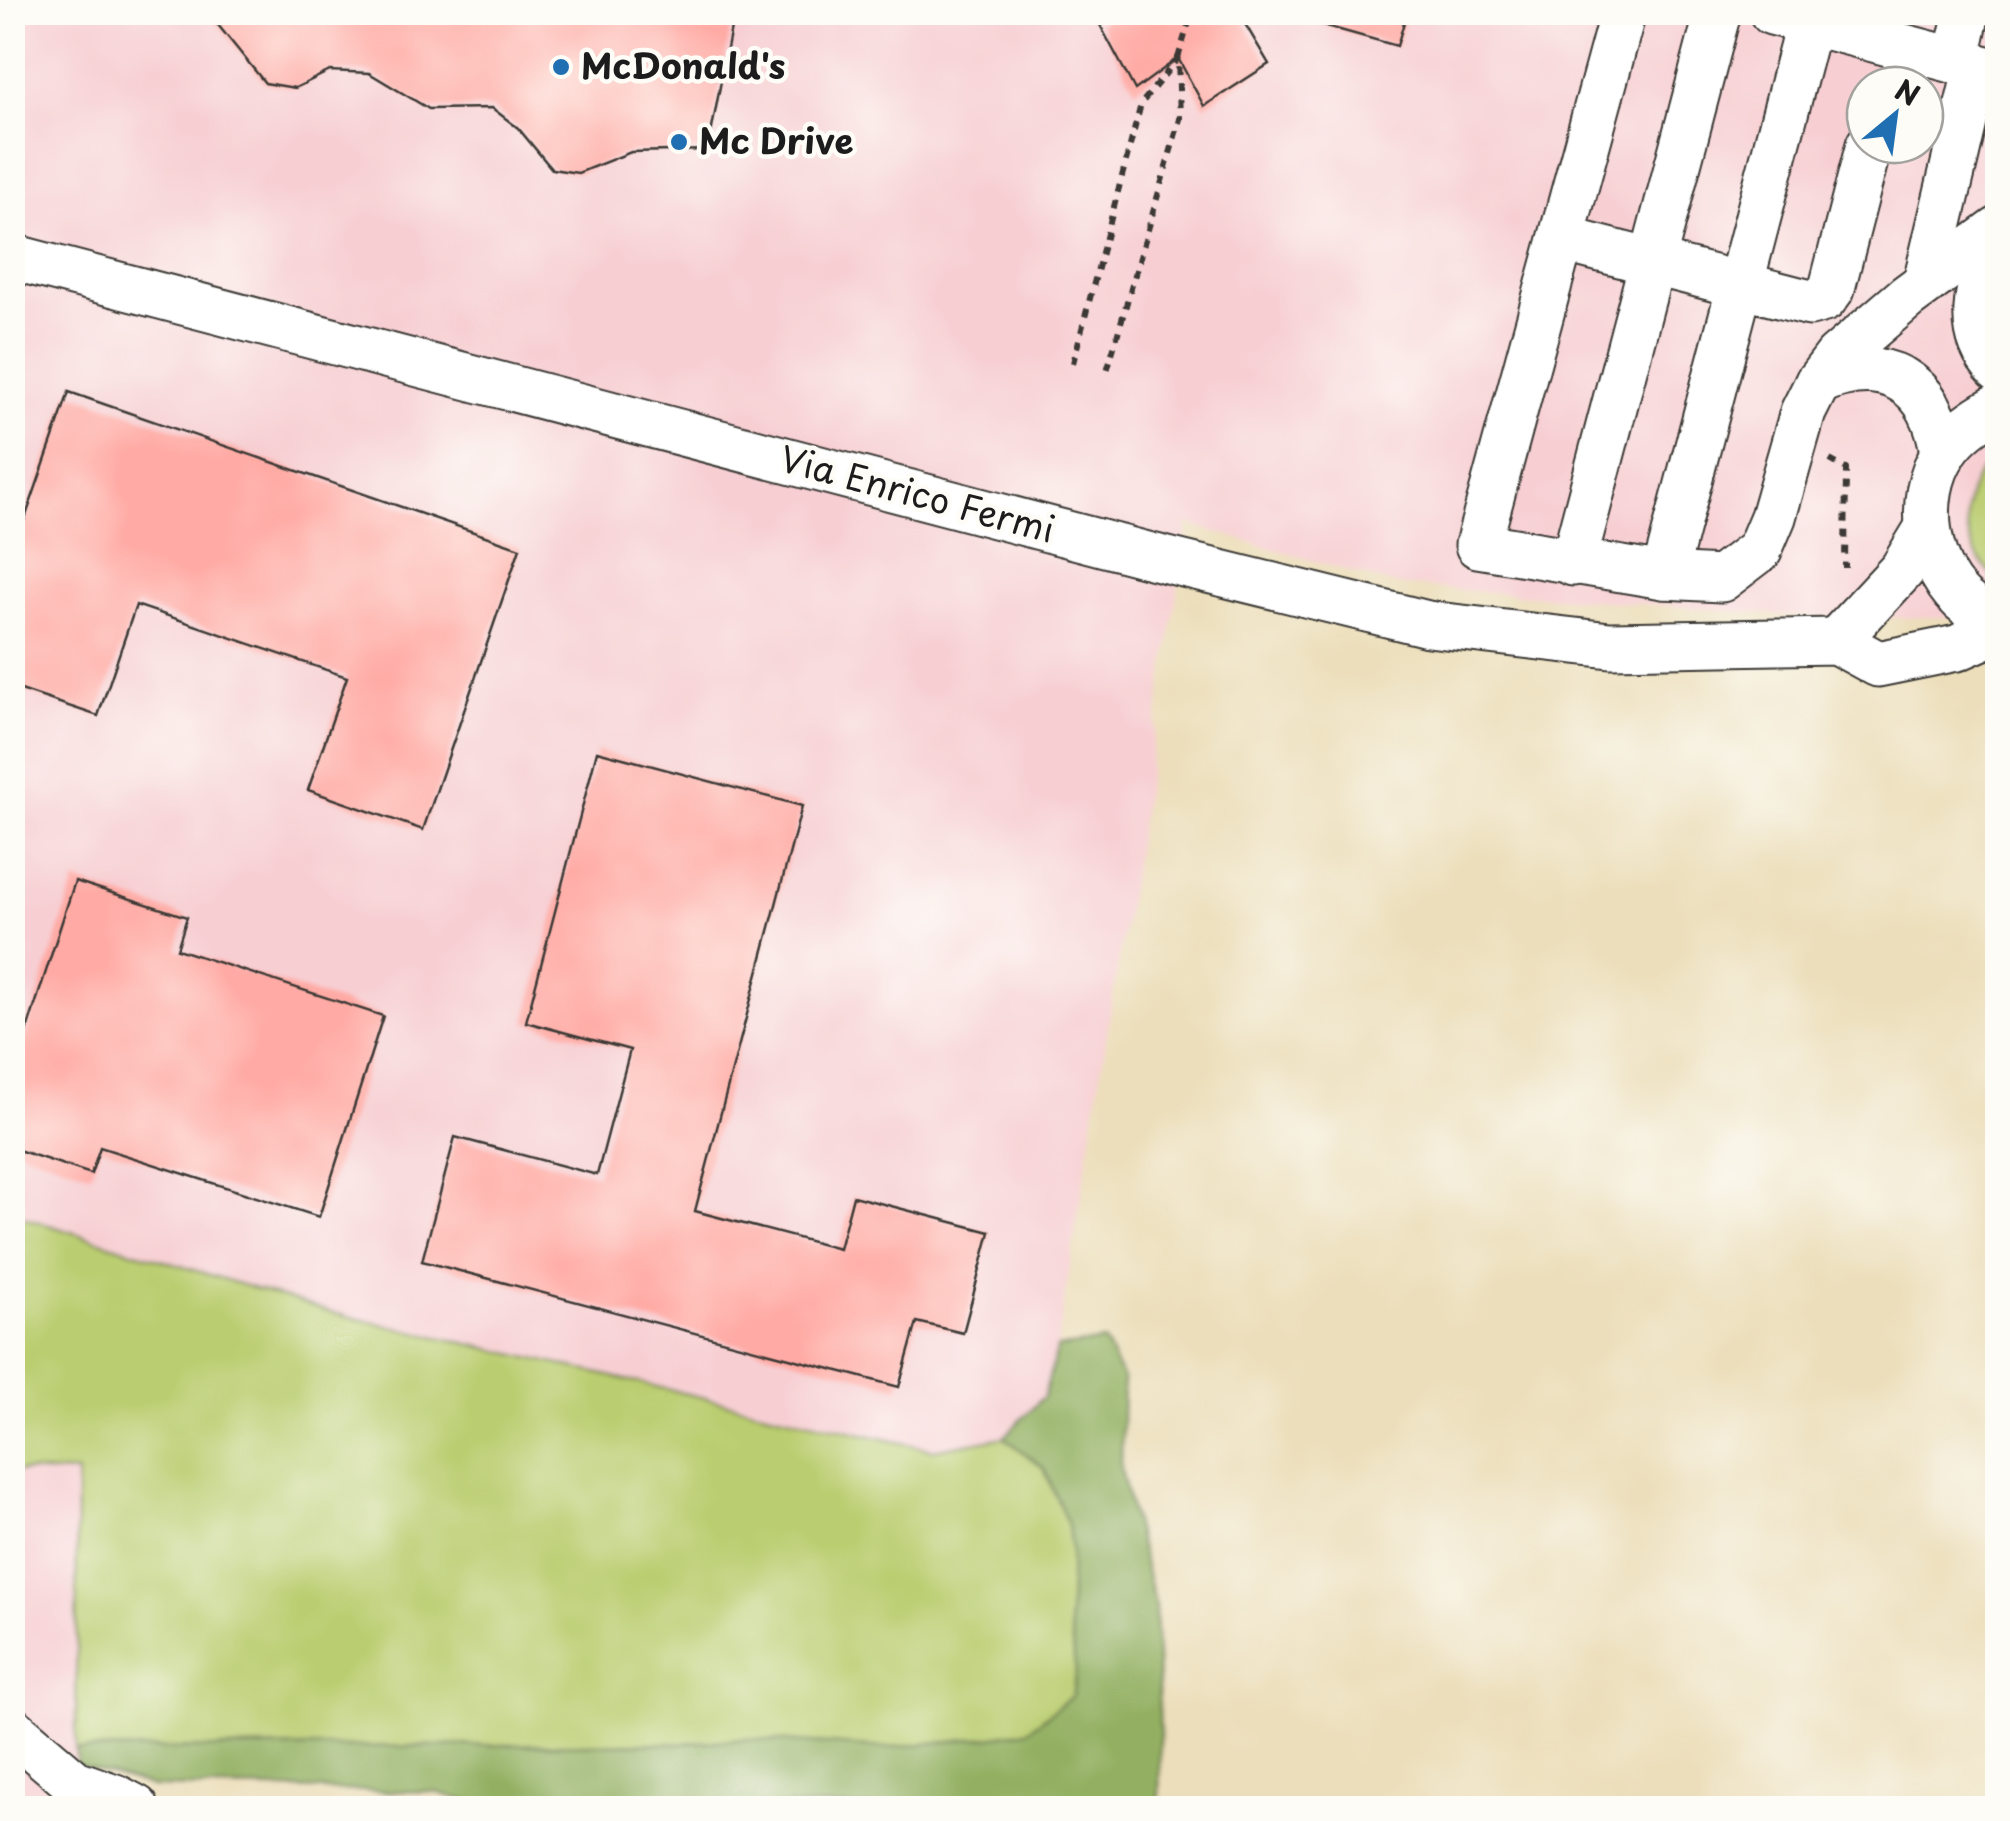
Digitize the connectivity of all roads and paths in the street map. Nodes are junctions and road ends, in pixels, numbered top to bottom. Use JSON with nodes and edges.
{"nodes":[{"id":1,"x":1192,"y":12,"type":"edge"},
{"id":2,"x":1623,"y":12,"type":"edge"},
{"id":3,"x":1718,"y":12,"type":"edge"},
{"id":4,"x":1966,"y":12,"type":"edge"},
{"id":5,"x":1790,"y":17,"type":"edge"},
{"id":6,"x":1937,"y":56,"type":"edge"},
{"id":7,"x":1178,"y":58,"type":"junction"},
{"id":8,"x":1864,"y":165,"type":"edge"},
{"id":9,"x":1998,"y":230,"type":"edge"},
{"id":10,"x":1562,"y":239,"type":"junction"},
{"id":11,"x":1998,"y":249,"type":"edge"},
{"id":12,"x":1652,"y":262,"type":"junction"},
{"id":13,"x":17,"y":272,"type":"edge"},
{"id":14,"x":1926,"y":282,"type":"junction"},
{"id":15,"x":1740,"y":285,"type":"junction"},
{"id":16,"x":1073,"y":363,"type":"dead end"},
{"id":17,"x":1998,"y":368,"type":"edge"},
{"id":18,"x":1107,"y":372,"type":"dead end"},
{"id":19,"x":1818,"y":382,"type":"junction"},
{"id":20,"x":1998,"y":407,"type":"edge"},
{"id":21,"x":1943,"y":453,"type":"junction"},
{"id":22,"x":1927,"y":528,"type":"junction"},
{"id":23,"x":1573,"y":562,"type":"junction"},
{"id":24,"x":1664,"y":576,"type":"junction"},
{"id":25,"x":1998,"y":622,"type":"edge"},
{"id":26,"x":1998,"y":630,"type":"edge"},
{"id":27,"x":1836,"y":642,"type":"junction"},
{"id":28,"x":12,"y":1729,"type":"edge"},
{"id":29,"x":136,"y":1808,"type":"edge"}],
"edges":[{"from":1,"to":7,"type":"path"},
{"from":2,"to":10,"type":"street"},
{"from":3,"to":12,"type":"street"},
{"from":4,"to":6,"type":"street"},
{"from":5,"to":6,"type":"street"},
{"from":5,"to":15,"type":"street"},
{"from":6,"to":14,"type":"street"},
{"from":7,"to":16,"type":"path"},
{"from":7,"to":18,"type":"path"},
{"from":8,"to":15,"type":"street"},
{"from":9,"to":14,"type":"street"},
{"from":10,"to":12,"type":"street"},
{"from":10,"to":23,"type":"street"},
{"from":11,"to":17,"type":"street"},
{"from":12,"to":15,"type":"street"},
{"from":12,"to":23,"type":"street"},
{"from":13,"to":27,"type":"street","name":"Via Enrico Fermi"},
{"from":14,"to":19,"type":"street"},
{"from":15,"to":24,"type":"street"},
{"from":19,"to":21,"type":"street"},
{"from":19,"to":24,"type":"street"},
{"from":20,"to":21,"type":"street"},
{"from":21,"to":22,"type":"street"},
{"from":22,"to":25,"type":"street"},
{"from":22,"to":27,"type":"street"},
{"from":23,"to":24,"type":"street"},
{"from":26,"to":27,"type":"street","name":"Via Enrico Fermi"},
{"from":28,"to":29,"type":"street"}]}
